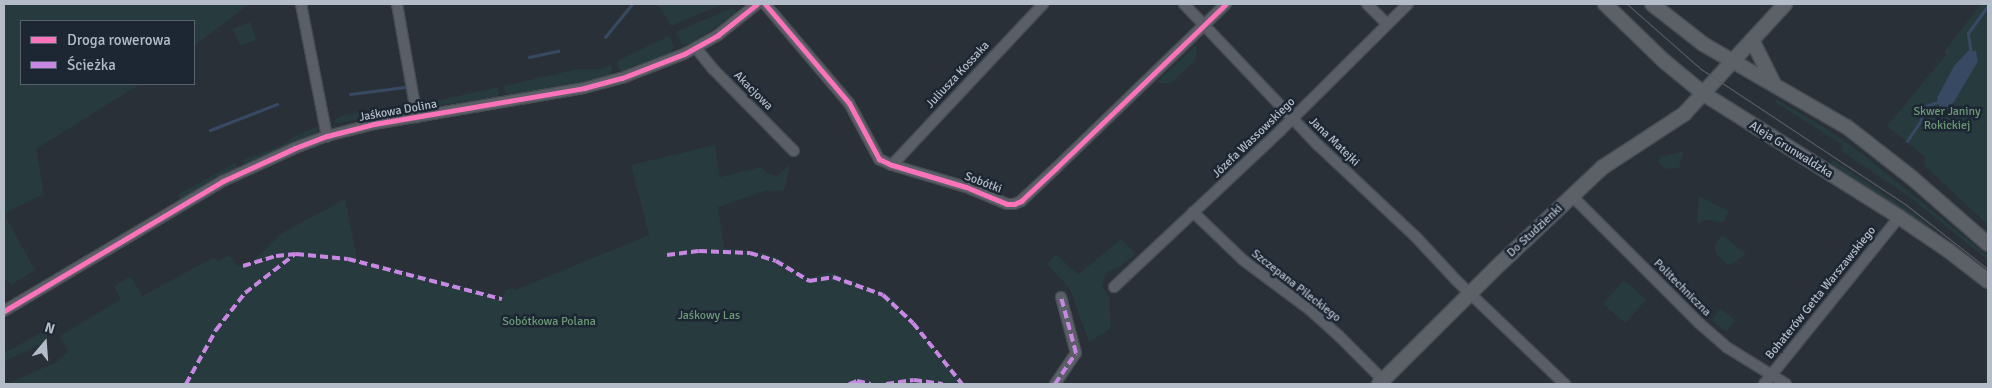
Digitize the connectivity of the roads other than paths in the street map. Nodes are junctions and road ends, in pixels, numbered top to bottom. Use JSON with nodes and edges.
{"nodes":[{"id":1,"x":301,"y":4,"type":"edge"},
{"id":2,"x":397,"y":4,"type":"edge"},
{"id":3,"x":757,"y":4,"type":"edge"},
{"id":4,"x":765,"y":4,"type":"edge"},
{"id":5,"x":1043,"y":4,"type":"edge"},
{"id":6,"x":1184,"y":4,"type":"edge"},
{"id":7,"x":1226,"y":4,"type":"edge"},
{"id":8,"x":1367,"y":4,"type":"edge"},
{"id":9,"x":1408,"y":4,"type":"edge"},
{"id":10,"x":1605,"y":4,"type":"edge"},
{"id":11,"x":1652,"y":4,"type":"edge"},
{"id":12,"x":1785,"y":4,"type":"edge"},
{"id":13,"x":1387,"y":24,"type":"junction"},
{"id":14,"x":1205,"y":26,"type":"junction"},
{"id":15,"x":1752,"y":40,"type":"junction"},
{"id":16,"x":696,"y":48,"type":"junction"},
{"id":17,"x":1733,"y":62,"type":"junction"},
{"id":18,"x":1774,"y":84,"type":"junction"},
{"id":19,"x":1704,"y":94,"type":"junction"},
{"id":20,"x":417,"y":117,"type":"junction"},
{"id":21,"x":1292,"y":119,"type":"junction"},
{"id":22,"x":327,"y":136,"type":"junction"},
{"id":23,"x":794,"y":151,"type":"dead end"},
{"id":24,"x":892,"y":165,"type":"junction"},
{"id":25,"x":1572,"y":196,"type":"junction"},
{"id":26,"x":1193,"y":212,"type":"junction"},
{"id":27,"x":1898,"y":217,"type":"junction"},
{"id":28,"x":1988,"y":244,"type":"edge"},
{"id":29,"x":1988,"y":281,"type":"edge"},
{"id":30,"x":1114,"y":287,"type":"dead end"},
{"id":31,"x":1470,"y":294,"type":"junction"},
{"id":32,"x":1061,"y":297,"type":"dead end"},
{"id":33,"x":4,"y":311,"type":"edge"},
{"id":34,"x":1771,"y":374,"type":"junction"},
{"id":35,"x":1381,"y":382,"type":"edge"},
{"id":36,"x":1055,"y":384,"type":"edge"},
{"id":37,"x":1565,"y":384,"type":"edge"},
{"id":38,"x":1764,"y":384,"type":"edge"},
{"id":39,"x":1786,"y":384,"type":"edge"}],
"edges":[{"from":1,"to":22,"type":"street"},
{"from":2,"to":20,"type":"street"},
{"from":3,"to":16,"type":"street","name":"Jaśkowa Dolina"},
{"from":4,"to":24,"type":"street","name":"Sobótki"},
{"from":5,"to":24,"type":"street","name":"Juliusza Kossaka"},
{"from":6,"to":14,"type":"street","name":"Jana Matejki"},
{"from":7,"to":14,"type":"street","name":"Sobótki"},
{"from":8,"to":13,"type":"street"},
{"from":9,"to":13,"type":"street","name":"Józefa Wassowskiego"},
{"from":10,"to":19,"type":"main road","name":"Aleja Grunwaldzka"},
{"from":11,"to":17,"type":"main road"},
{"from":12,"to":15,"type":"main road","name":"Do Studzienki"},
{"from":13,"to":21,"type":"street","name":"Józefa Wassowskiego"},
{"from":14,"to":21,"type":"street","name":"Jana Matejki"},
{"from":14,"to":24,"type":"street","name":"Sobótki"},
{"from":15,"to":17,"type":"main road","name":"Do Studzienki"},
{"from":15,"to":18,"type":"main road"},
{"from":16,"to":20,"type":"street","name":"Jaśkowa Dolina"},
{"from":16,"to":23,"type":"street","name":"Akacjowa"},
{"from":17,"to":18,"type":"main road"},
{"from":17,"to":19,"type":"main road","name":"Do Studzienki"},
{"from":18,"to":28,"type":"main road"},
{"from":19,"to":25,"type":"main road","name":"Do Studzienki"},
{"from":19,"to":27,"type":"main road","name":"Aleja Grunwaldzka"},
{"from":20,"to":22,"type":"street","name":"Jaśkowa Dolina"},
{"from":21,"to":26,"type":"street","name":"Józefa Wassowskiego"},
{"from":21,"to":31,"type":"street","name":"Jana Matejki"},
{"from":22,"to":33,"type":"street","name":"Jaśkowa Dolina"},
{"from":25,"to":31,"type":"main road","name":"Do Studzienki"},
{"from":25,"to":34,"type":"street","name":"Politechniczna"},
{"from":26,"to":30,"type":"street","name":"Józefa Wassowskiego"},
{"from":26,"to":35,"type":"street","name":"Szczepana Pileckiego"},
{"from":27,"to":29,"type":"main road","name":"Aleja Grunwaldzka"},
{"from":27,"to":34,"type":"street","name":"Bohaterów Getta Warszawskiego"},
{"from":31,"to":35,"type":"main road","name":"Do Studzienki"},
{"from":31,"to":37,"type":"street","name":"Jana Matejki"},
{"from":32,"to":36,"type":"street"},
{"from":34,"to":38,"type":"street","name":"Bohaterów Getta Warszawskiego"},
{"from":34,"to":39,"type":"street","name":"Politechniczna"}]}
